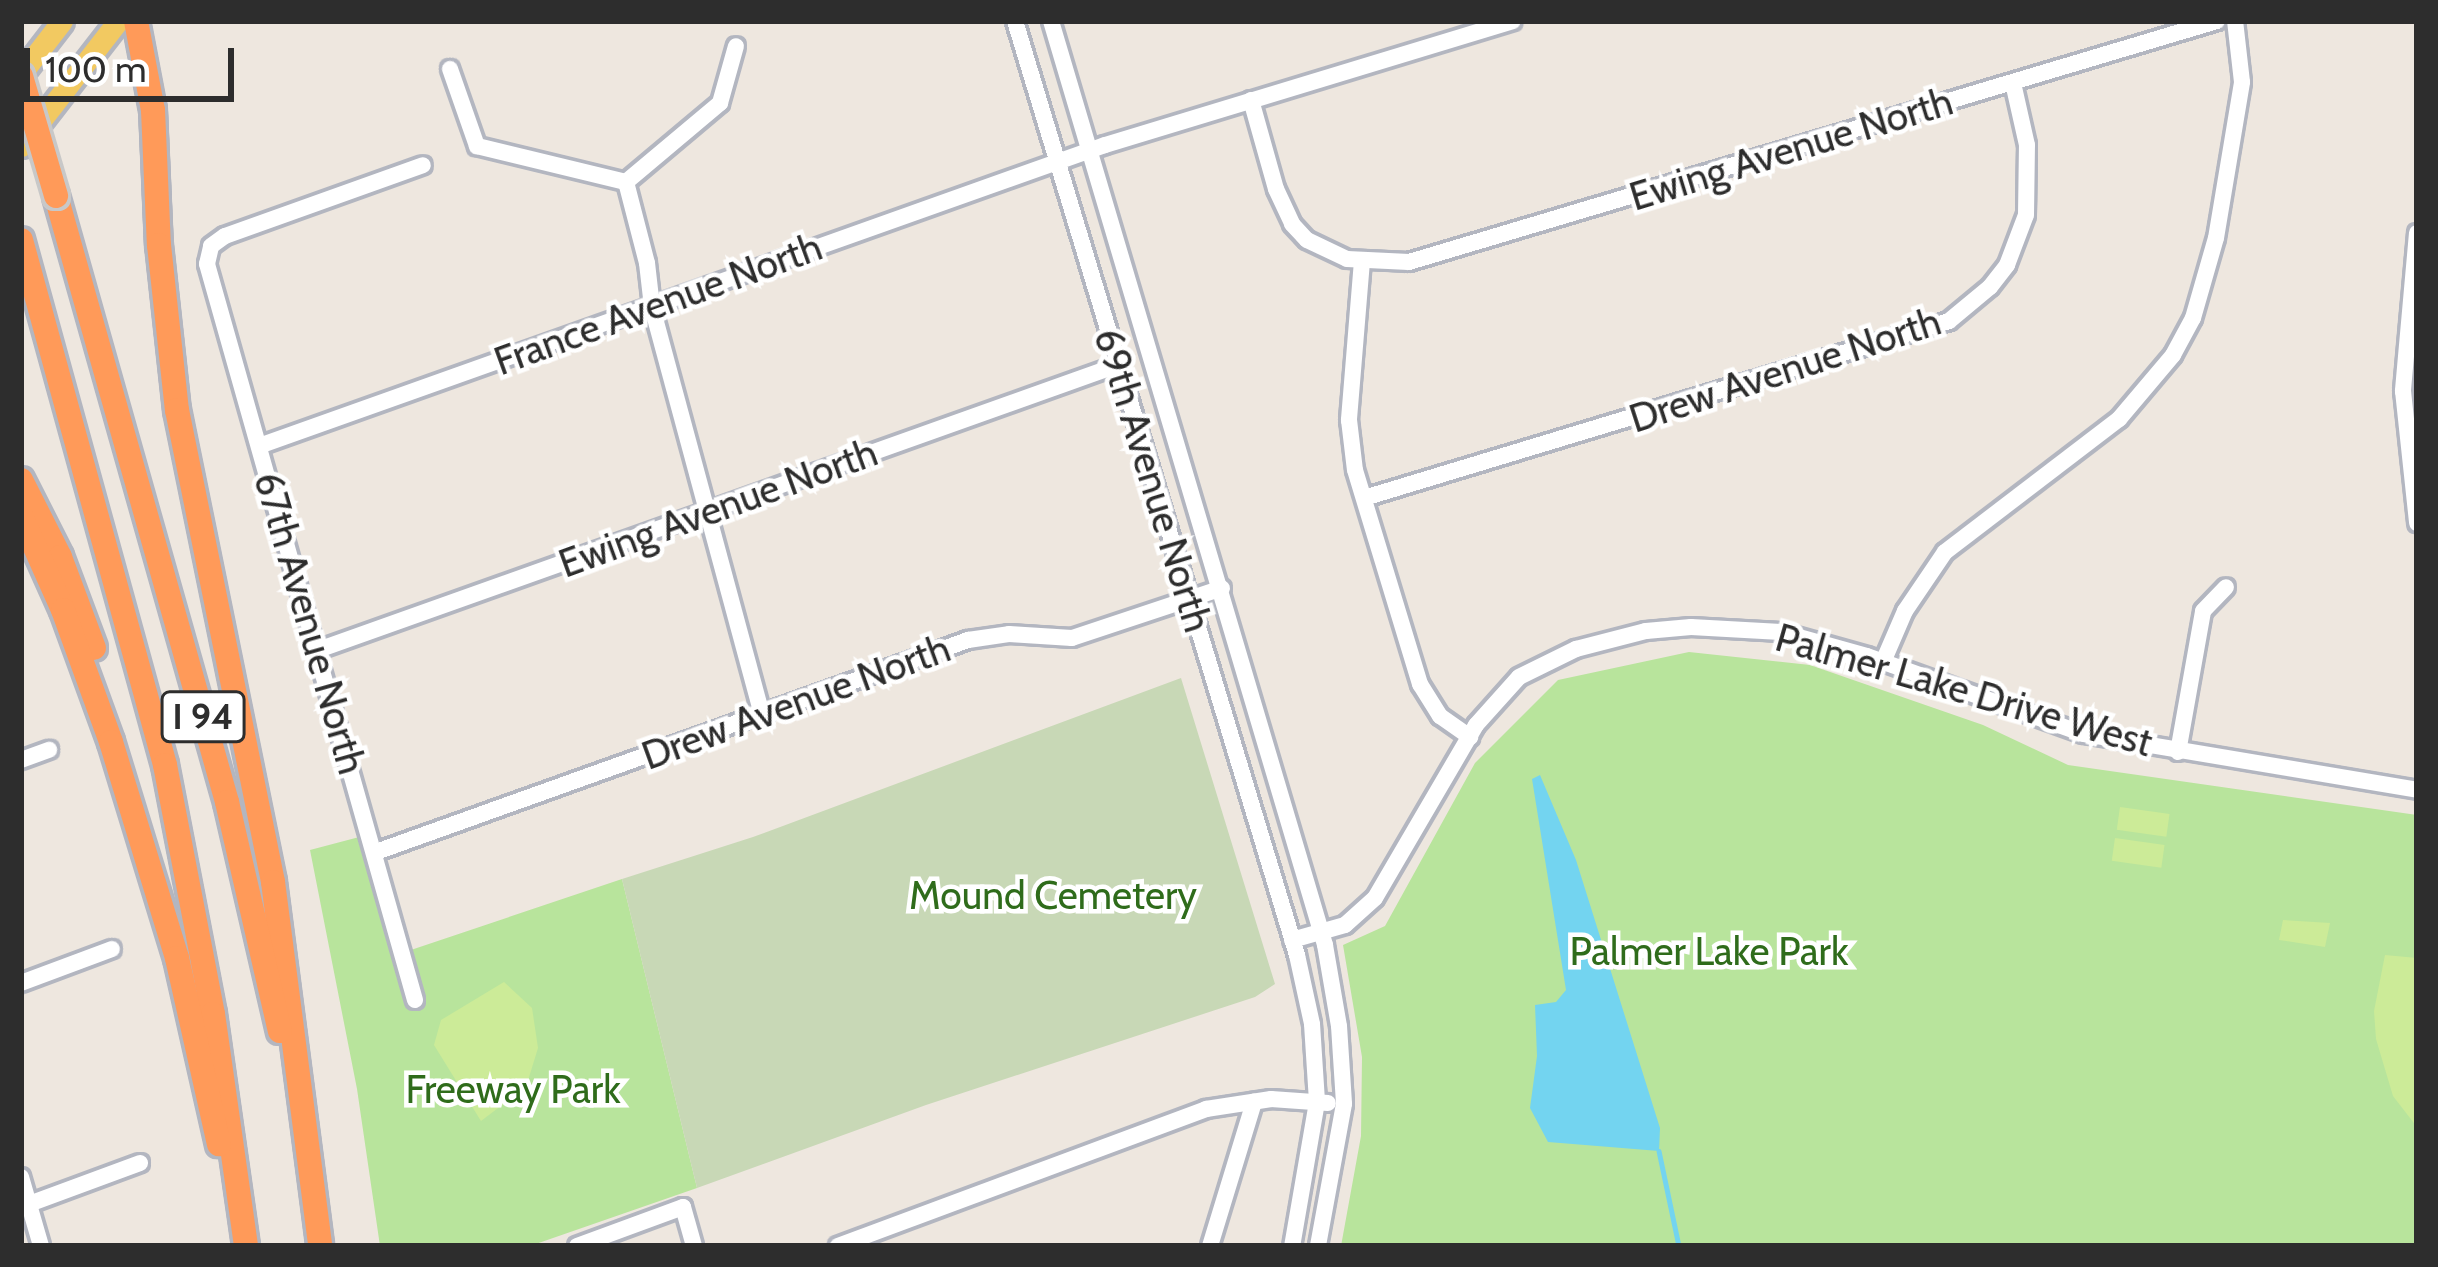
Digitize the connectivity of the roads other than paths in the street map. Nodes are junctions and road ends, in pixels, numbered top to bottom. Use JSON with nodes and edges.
{"nodes":[{"id":1,"x":62,"y":21,"type":"edge"},
{"id":2,"x":118,"y":21,"type":"edge"},
{"id":3,"x":136,"y":21,"type":"edge"},
{"id":4,"x":1015,"y":21,"type":"edge"},
{"id":5,"x":1052,"y":21,"type":"edge"},
{"id":6,"x":1513,"y":21,"type":"edge"},
{"id":7,"x":2217,"y":21,"type":"edge"},
{"id":8,"x":2235,"y":21,"type":"edge"},
{"id":9,"x":736,"y":46,"type":"dead end"},
{"id":10,"x":450,"y":68,"type":"dead end"},
{"id":11,"x":21,"y":75,"type":"edge"},
{"id":12,"x":2013,"y":83,"type":"junction"},
{"id":13,"x":1251,"y":100,"type":"junction"},
{"id":14,"x":21,"y":146,"type":"edge"},
{"id":15,"x":1090,"y":150,"type":"junction"},
{"id":16,"x":1056,"y":162,"type":"junction"},
{"id":17,"x":423,"y":165,"type":"dead end"},
{"id":18,"x":626,"y":182,"type":"junction"},
{"id":19,"x":2417,"y":233,"type":"edge"},
{"id":20,"x":21,"y":240,"type":"edge"},
{"id":21,"x":1362,"y":262,"type":"junction"},
{"id":22,"x":652,"y":307,"type":"junction"},
{"id":23,"x":1118,"y":364,"type":"junction"},
{"id":24,"x":259,"y":446,"type":"junction"},
{"id":25,"x":21,"y":480,"type":"edge"},
{"id":26,"x":1364,"y":498,"type":"junction"},
{"id":27,"x":708,"y":509,"type":"junction"},
{"id":28,"x":21,"y":515,"type":"edge"},
{"id":29,"x":2417,"y":523,"type":"edge"},
{"id":30,"x":2226,"y":586,"type":"dead end"},
{"id":31,"x":1222,"y":588,"type":"junction"},
{"id":32,"x":1189,"y":598,"type":"junction"},
{"id":33,"x":318,"y":650,"type":"junction"},
{"id":34,"x":1883,"y":662,"type":"junction"},
{"id":35,"x":762,"y":714,"type":"junction"},
{"id":36,"x":1470,"y":737,"type":"junction"},
{"id":37,"x":111,"y":742,"type":"junction"},
{"id":38,"x":49,"y":750,"type":"dead end"},
{"id":39,"x":2178,"y":752,"type":"junction"},
{"id":40,"x":21,"y":760,"type":"edge"},
{"id":41,"x":2417,"y":790,"type":"edge"},
{"id":42,"x":376,"y":852,"type":"junction"},
{"id":43,"x":1319,"y":932,"type":"junction"},
{"id":44,"x":1292,"y":940,"type":"junction"},
{"id":45,"x":112,"y":949,"type":"dead end"},
{"id":46,"x":21,"y":983,"type":"edge"},
{"id":47,"x":415,"y":1000,"type":"dead end"},
{"id":48,"x":1254,"y":1102,"type":"junction"},
{"id":49,"x":1317,"y":1102,"type":"junction"},
{"id":50,"x":1344,"y":1104,"type":"junction"},
{"id":51,"x":140,"y":1163,"type":"dead end"},
{"id":52,"x":21,"y":1177,"type":"edge"},
{"id":53,"x":25,"y":1206,"type":"edge"},
{"id":54,"x":895,"y":1226,"type":"junction"},
{"id":55,"x":40,"y":1246,"type":"edge"},
{"id":56,"x":243,"y":1246,"type":"edge"},
{"id":57,"x":318,"y":1246,"type":"edge"},
{"id":58,"x":577,"y":1246,"type":"edge"},
{"id":59,"x":694,"y":1246,"type":"edge"},
{"id":60,"x":838,"y":1246,"type":"edge"},
{"id":61,"x":901,"y":1246,"type":"edge"},
{"id":62,"x":1210,"y":1246,"type":"edge"},
{"id":63,"x":1292,"y":1246,"type":"edge"},
{"id":64,"x":1318,"y":1246,"type":"edge"}],
"edges":[{"from":1,"to":11,"type":"main road"},
{"from":2,"to":14,"type":"main road"},
{"from":3,"to":57,"type":"highway"},
{"from":4,"to":16,"type":"street","name":"69th Avenue North"},
{"from":5,"to":15,"type":"street","name":"69th Avenue North"},
{"from":6,"to":13,"type":"street"},
{"from":7,"to":12,"type":"street","name":"Ewing Avenue North"},
{"from":8,"to":34,"type":"street"},
{"from":9,"to":18,"type":"street"},
{"from":10,"to":18,"type":"street"},
{"from":11,"to":57,"type":"highway","number":"I 94","bridge":true},
{"from":12,"to":21,"type":"street","name":"Ewing Avenue North"},
{"from":12,"to":26,"type":"street","name":"Drew Avenue North"},
{"from":13,"to":15,"type":"street"},
{"from":13,"to":21,"type":"street"},
{"from":15,"to":16,"type":"street","name":"France Avenue North"},
{"from":15,"to":31,"type":"street","name":"69th Avenue North"},
{"from":16,"to":22,"type":"street","name":"France Avenue North"},
{"from":16,"to":23,"type":"street","name":"69th Avenue North"},
{"from":17,"to":24,"type":"street","name":"67th Avenue North"},
{"from":18,"to":22,"type":"street"},
{"from":19,"to":29,"type":"street"},
{"from":20,"to":56,"type":"highway","number":"I 94"},
{"from":21,"to":26,"type":"street"},
{"from":22,"to":24,"type":"street","name":"France Avenue North"},
{"from":22,"to":27,"type":"street"},
{"from":23,"to":27,"type":"street","name":"Ewing Avenue North"},
{"from":23,"to":32,"type":"street","name":"69th Avenue North"},
{"from":24,"to":33,"type":"street","name":"67th Avenue North"},
{"from":25,"to":37,"type":"highway"},
{"from":26,"to":36,"type":"street"},
{"from":27,"to":33,"type":"street","name":"Ewing Avenue North"},
{"from":27,"to":35,"type":"street"},
{"from":28,"to":37,"type":"highway"},
{"from":30,"to":39,"type":"street"},
{"from":31,"to":32,"type":"street","name":"Drew Avenue North"},
{"from":31,"to":43,"type":"street","name":"69th Avenue North"},
{"from":32,"to":35,"type":"street","name":"Drew Avenue North"},
{"from":32,"to":44,"type":"street","name":"69th Avenue North"},
{"from":33,"to":42,"type":"street","name":"67th Avenue North"},
{"from":34,"to":36,"type":"street","name":"Palmer Lake Drive West"},
{"from":34,"to":39,"type":"street","name":"Palmer Lake Drive West"},
{"from":35,"to":42,"type":"street","name":"Drew Avenue North"},
{"from":36,"to":43,"type":"street","name":"Palmer Lake Drive West"},
{"from":37,"to":56,"type":"highway"},
{"from":38,"to":40,"type":"street"},
{"from":39,"to":41,"type":"street","name":"Palmer Lake Drive West"},
{"from":42,"to":47,"type":"street","name":"67th Avenue North"},
{"from":43,"to":44,"type":"street","name":"Palmer Lake Drive West"},
{"from":43,"to":50,"type":"street","name":"69th Avenue North"},
{"from":44,"to":49,"type":"street","name":"69th Avenue North"},
{"from":45,"to":46,"type":"street"},
{"from":48,"to":49,"type":"street"},
{"from":48,"to":54,"type":"street"},
{"from":48,"to":62,"type":"street"},
{"from":49,"to":50,"type":"street"},
{"from":49,"to":63,"type":"street","name":"69th Avenue North"},
{"from":50,"to":64,"type":"street","name":"69th Avenue North"},
{"from":51,"to":53,"type":"street"},
{"from":52,"to":53,"type":"street"},
{"from":53,"to":55,"type":"street"},
{"from":54,"to":60,"type":"street"},
{"from":54,"to":61,"type":"street"},
{"from":58,"to":59,"type":"street"}]}
